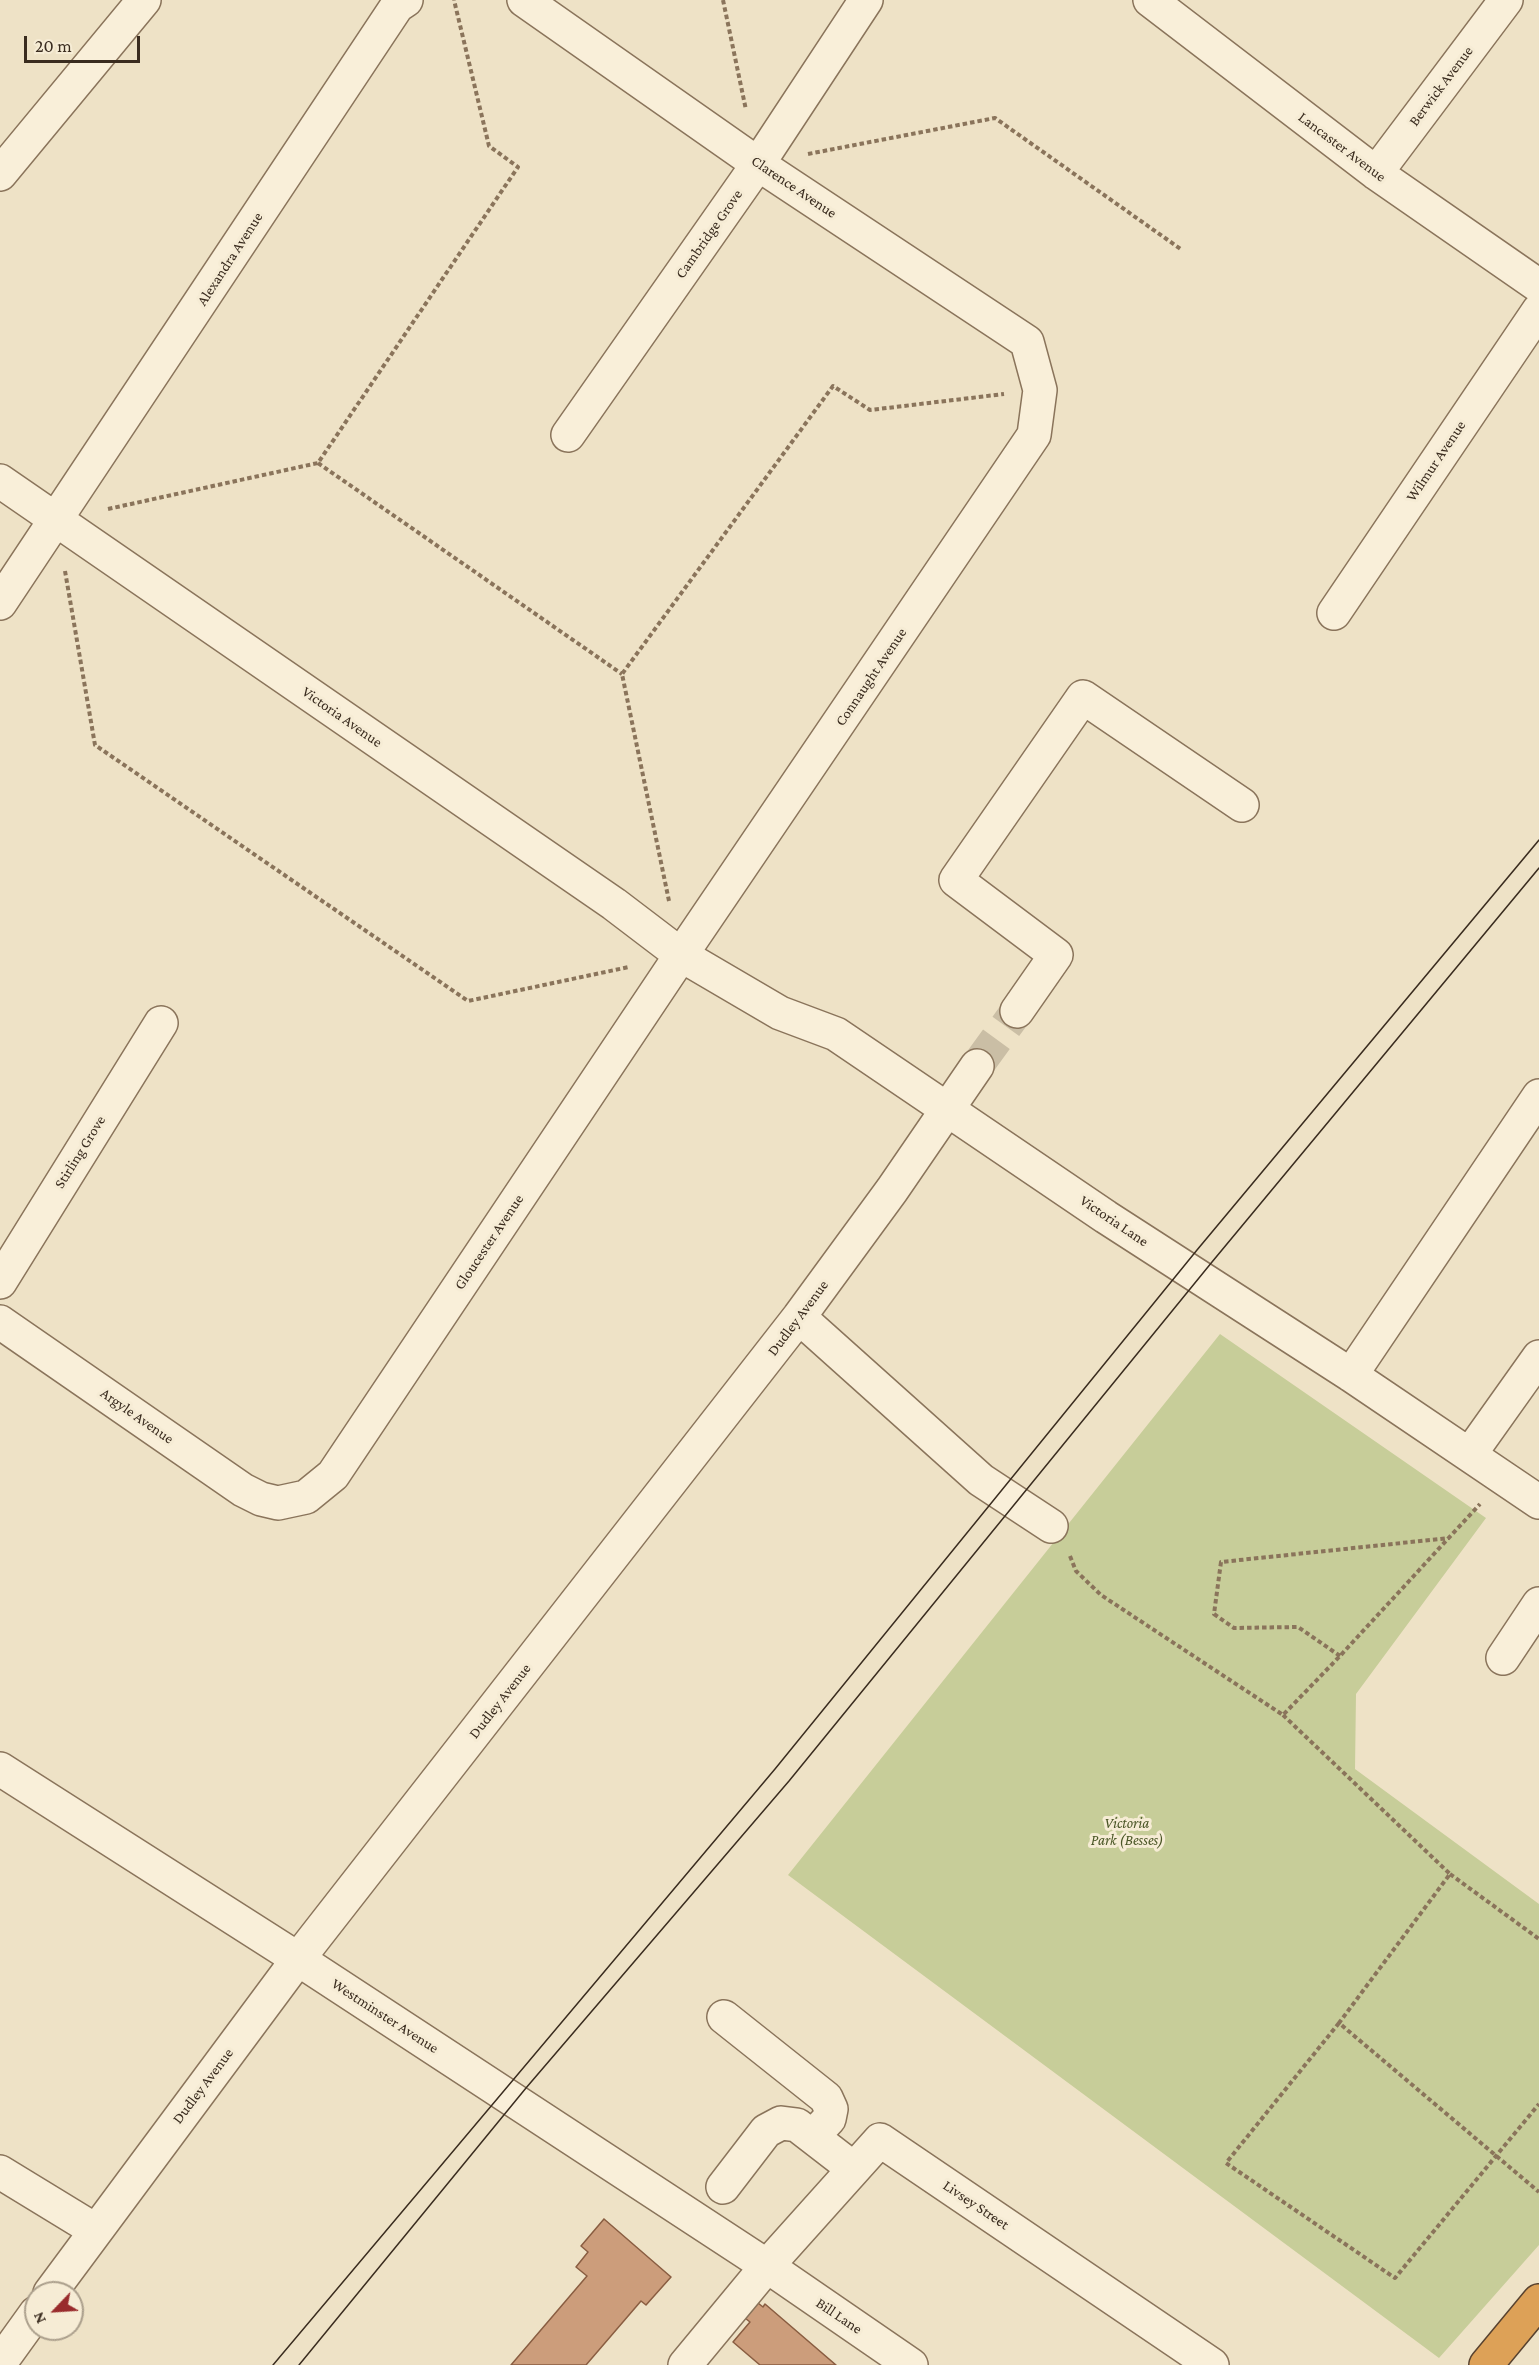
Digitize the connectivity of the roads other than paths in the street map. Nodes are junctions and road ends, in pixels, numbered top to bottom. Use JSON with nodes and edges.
{"nodes":[{"id":1,"x":144,"y":0,"type":"edge"},
{"id":2,"x":405,"y":0,"type":"edge"},
{"id":3,"x":524,"y":0,"type":"edge"},
{"id":4,"x":866,"y":0,"type":"edge"},
{"id":5,"x":1150,"y":0,"type":"edge"},
{"id":6,"x":1506,"y":0,"type":"edge"},
{"id":7,"x":758,"y":164,"type":"junction"},
{"id":8,"x":1376,"y":173,"type":"junction"},
{"id":9,"x":0,"y":174,"type":"edge"},
{"id":10,"x":1539,"y":286,"type":"edge"},
{"id":11,"x":1539,"y":310,"type":"edge"},
{"id":12,"x":1040,"y":390,"type":"joint"},
{"id":13,"x":568,"y":435,"type":"dead end"},
{"id":14,"x":0,"y":481,"type":"edge"},
{"id":15,"x":57,"y":521,"type":"junction"},
{"id":16,"x":0,"y":603,"type":"edge"},
{"id":17,"x":1334,"y":613,"type":"dead end"},
{"id":18,"x":1242,"y":804,"type":"dead end"},
{"id":19,"x":681,"y":955,"type":"junction"},
{"id":20,"x":1017,"y":1011,"type":"tunnel mouth"},
{"id":21,"x":161,"y":1023,"type":"dead end"},
{"id":22,"x":977,"y":1066,"type":"tunnel mouth"},
{"id":23,"x":1539,"y":1096,"type":"edge"},
{"id":24,"x":948,"y":1108,"type":"junction"},
{"id":25,"x":0,"y":1282,"type":"edge"},
{"id":26,"x":800,"y":1317,"type":"junction"},
{"id":27,"x":0,"y":1322,"type":"edge"},
{"id":28,"x":1539,"y":1357,"type":"edge"},
{"id":29,"x":1351,"y":1375,"type":"junction"},
{"id":30,"x":1470,"y":1454,"type":"junction"},
{"id":31,"x":1539,"y":1502,"type":"edge"},
{"id":32,"x":278,"y":1503,"type":"joint"},
{"id":33,"x":1051,"y":1526,"type":"road end"},
{"id":34,"x":1539,"y":1604,"type":"edge"},
{"id":35,"x":1503,"y":1658,"type":"dead end"},
{"id":36,"x":0,"y":1769,"type":"edge"},
{"id":37,"x":298,"y":1959,"type":"junction"},
{"id":38,"x":724,"y":2017,"type":"dead end"},
{"id":39,"x":813,"y":2136,"type":"junction"},
{"id":40,"x":854,"y":2169,"type":"junction"},
{"id":41,"x":0,"y":2172,"type":"edge"},
{"id":42,"x":723,"y":2187,"type":"dead end"},
{"id":43,"x":95,"y":2230,"type":"junction"},
{"id":44,"x":767,"y":2266,"type":"junction"},
{"id":45,"x":59,"y":2281,"type":"edge"},
{"id":46,"x":1539,"y":2303,"type":"edge"},
{"id":47,"x":24,"y":2330,"type":"edge"},
{"id":48,"x":701,"y":2360,"type":"edge"},
{"id":49,"x":0,"y":2363,"type":"edge"},
{"id":50,"x":911,"y":2365,"type":"edge"},
{"id":51,"x":1212,"y":2365,"type":"edge"},
{"id":52,"x":1486,"y":2365,"type":"edge"}],
"edges":[{"from":1,"to":9,"type":"street"},
{"from":2,"to":15,"type":"street","name":"Alexandra Avenue"},
{"from":3,"to":7,"type":"street","name":"Clarence Avenue"},
{"from":4,"to":7,"type":"street","name":"Cambridge Grove"},
{"from":5,"to":8,"type":"street","name":"Lancaster Avenue"},
{"from":6,"to":8,"type":"street","name":"Berwick Avenue"},
{"from":7,"to":12,"type":"street","name":"Clarence Avenue"},
{"from":7,"to":13,"type":"street","name":"Cambridge Grove"},
{"from":8,"to":10,"type":"street","name":"Lancaster Avenue"},
{"from":11,"to":17,"type":"street","name":"Wilmur Avenue"},
{"from":12,"to":19,"type":"street","name":"Connaught Avenue"},
{"from":14,"to":15,"type":"street","name":"Victoria Avenue"},
{"from":15,"to":16,"type":"street","name":"Alexandra Avenue"},
{"from":15,"to":19,"type":"street","name":"Victoria Avenue"},
{"from":18,"to":20,"type":"street"},
{"from":19,"to":24,"type":"street","name":"Victoria Lane"},
{"from":19,"to":32,"type":"street","name":"Gloucester Avenue"},
{"from":21,"to":25,"type":"street","name":"Stirling Grove"},
{"from":22,"to":24,"type":"street","name":"Dudley Avenue"},
{"from":23,"to":29,"type":"street"},
{"from":24,"to":26,"type":"street","name":"Dudley Avenue"},
{"from":24,"to":29,"type":"street","name":"Victoria Lane"},
{"from":26,"to":33,"type":"street"},
{"from":26,"to":37,"type":"street","name":"Dudley Avenue"},
{"from":27,"to":32,"type":"street","name":"Argyle Avenue"},
{"from":28,"to":30,"type":"street"},
{"from":29,"to":30,"type":"street","name":"Victoria Lane"},
{"from":30,"to":31,"type":"street","name":"Victoria Lane"},
{"from":34,"to":35,"type":"street"},
{"from":36,"to":37,"type":"street","name":"Westminster Avenue"},
{"from":37,"to":43,"type":"street","name":"Dudley Avenue"},
{"from":37,"to":44,"type":"street","name":"Westminster Avenue"},
{"from":38,"to":39,"type":"street"},
{"from":39,"to":40,"type":"street"},
{"from":39,"to":42,"type":"street"},
{"from":40,"to":44,"type":"street","name":"Livsey Street"},
{"from":40,"to":51,"type":"street","name":"Livsey Street"},
{"from":41,"to":43,"type":"street"},
{"from":43,"to":45,"type":"street","name":"Dudley Avenue"},
{"from":44,"to":48,"type":"street","name":"Livsey Street"},
{"from":44,"to":50,"type":"street","name":"Bill Lane"},
{"from":46,"to":52,"type":"highway"},
{"from":47,"to":49,"type":"street"}]}
